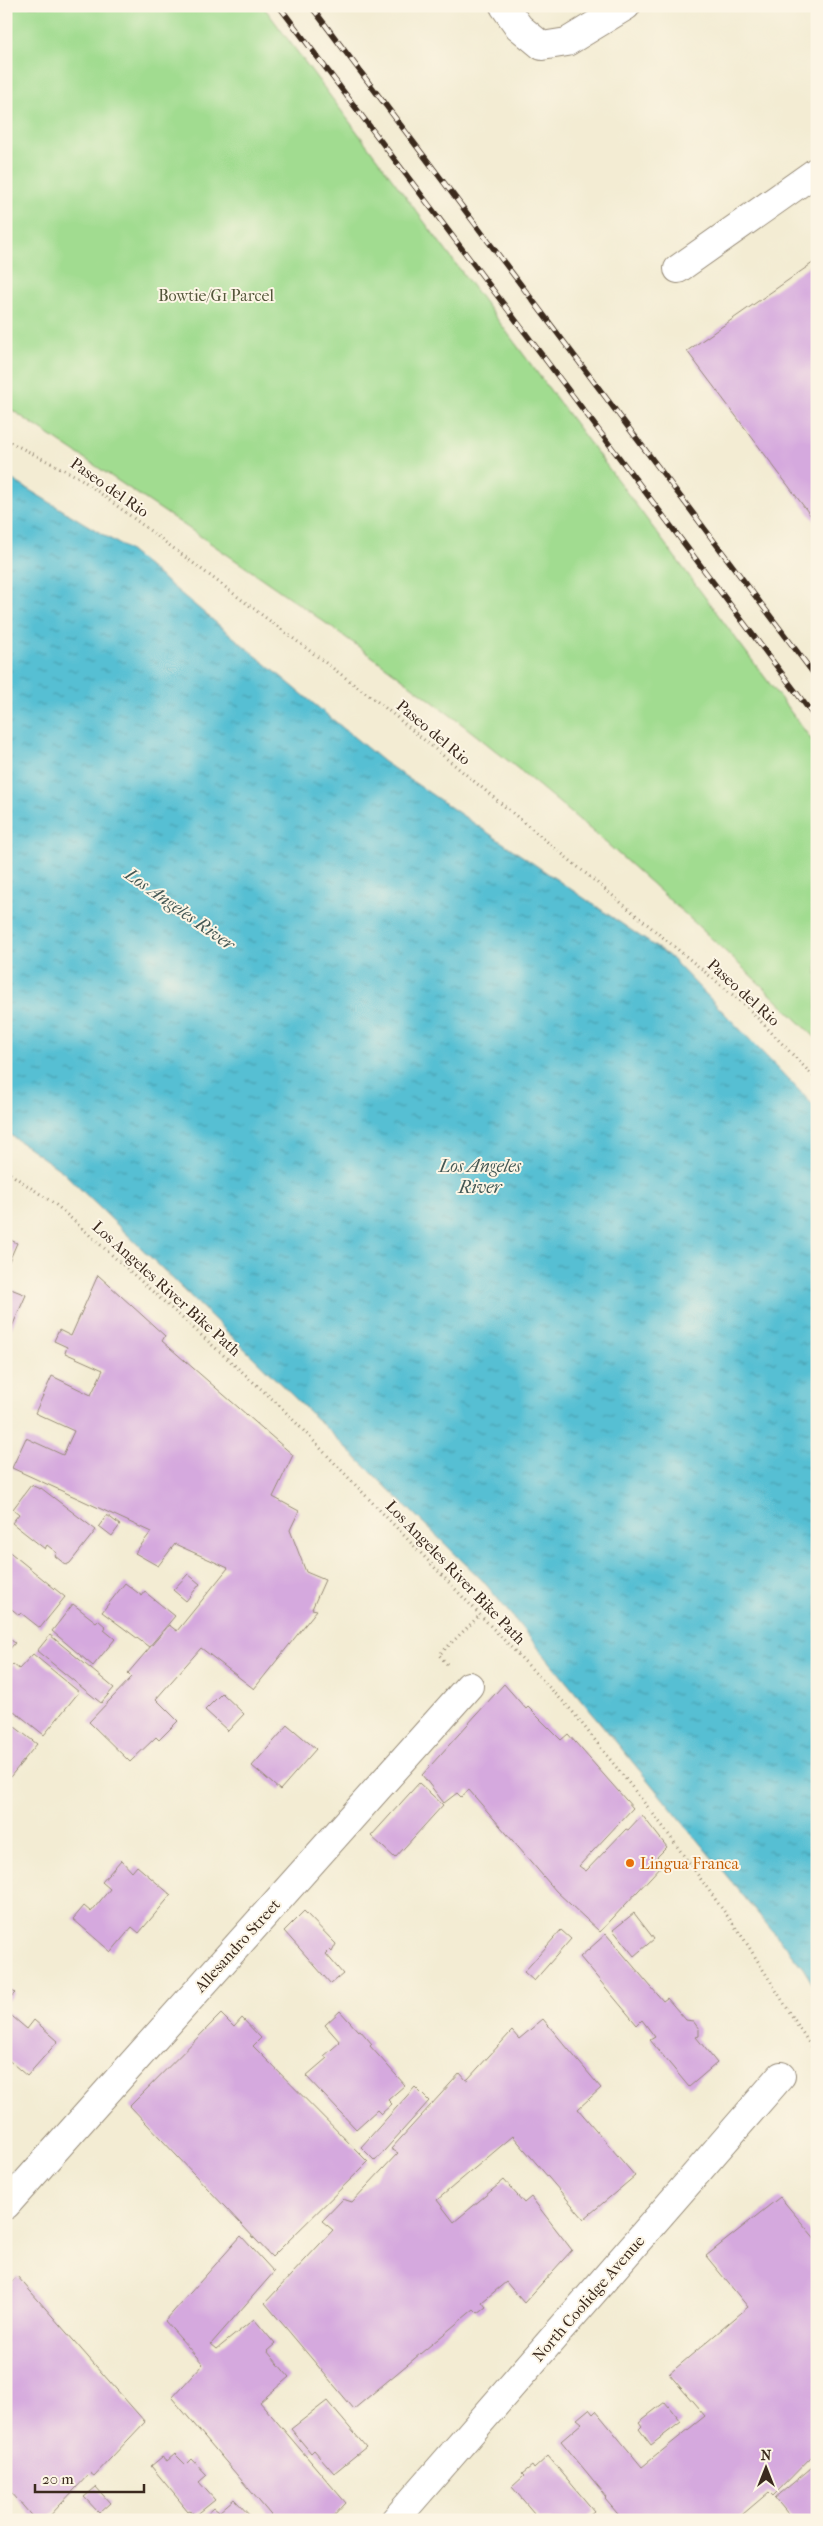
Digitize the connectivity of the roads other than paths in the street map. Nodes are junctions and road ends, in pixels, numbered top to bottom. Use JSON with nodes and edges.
{"nodes":[{"id":1,"x":504,"y":6,"type":"edge"},
{"id":2,"x":626,"y":6,"type":"edge"},
{"id":3,"x":817,"y":171,"type":"edge"},
{"id":4,"x":678,"y":269,"type":"dead end"},
{"id":5,"x":469,"y":1686,"type":"road end"},
{"id":6,"x":781,"y":2076,"type":"dead end"},
{"id":7,"x":6,"y":2205,"type":"edge"},
{"id":8,"x":395,"y":2520,"type":"edge"}],
"edges":[{"from":1,"to":2,"type":"street"},
{"from":3,"to":4,"type":"street"},
{"from":5,"to":7,"type":"street","name":"Allesandro Street"},
{"from":6,"to":8,"type":"street","name":"North Coolidge Avenue"}]}
